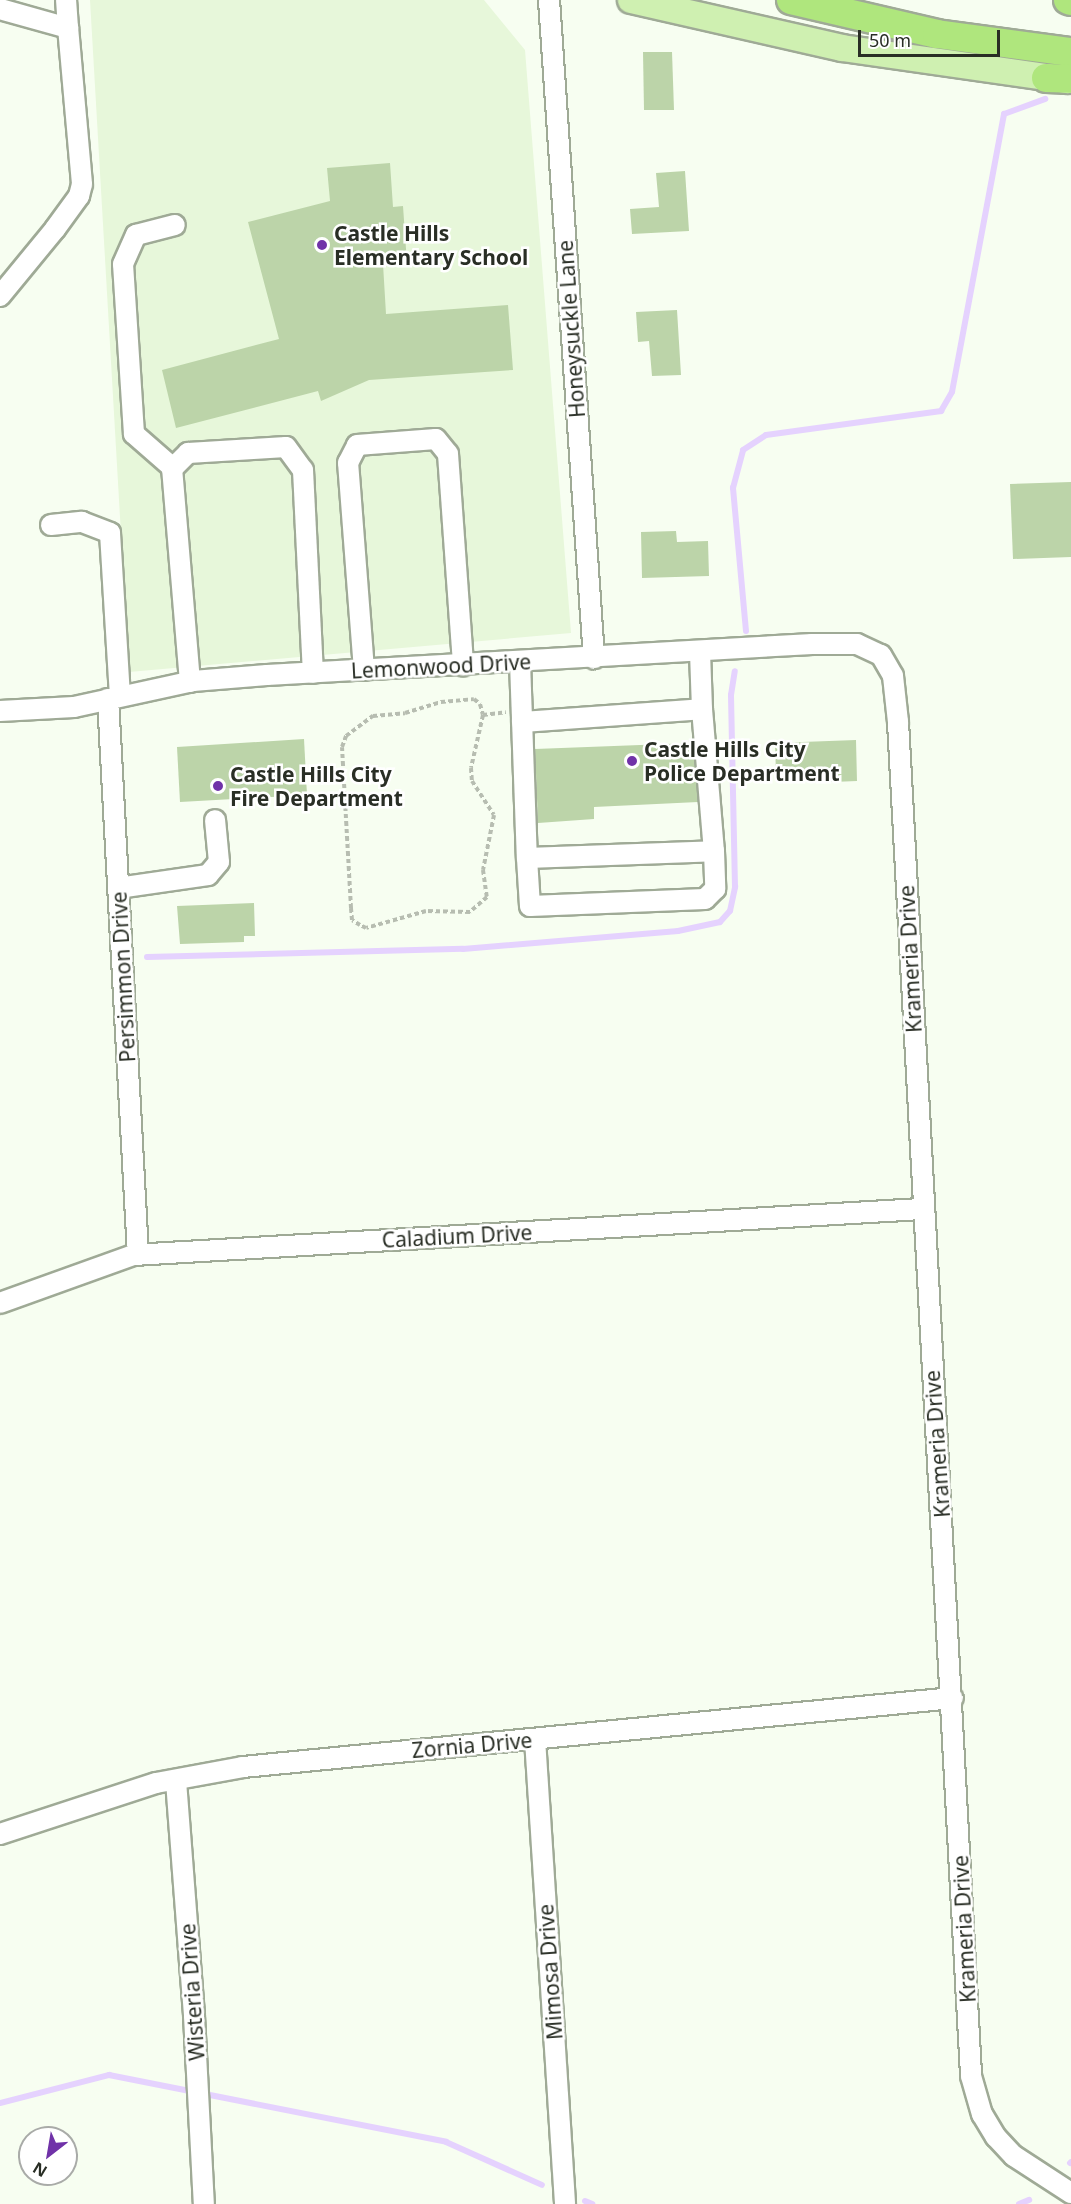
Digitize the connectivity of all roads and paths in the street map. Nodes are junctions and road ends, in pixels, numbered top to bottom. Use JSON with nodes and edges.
{"nodes":[{"id":1,"x":66,"y":0,"type":"edge"},
{"id":2,"x":549,"y":0,"type":"edge"},
{"id":3,"x":631,"y":0,"type":"edge"},
{"id":4,"x":670,"y":0,"type":"edge"},
{"id":5,"x":791,"y":0,"type":"edge"},
{"id":6,"x":0,"y":9,"type":"edge"},
{"id":7,"x":701,"y":16,"type":"junction"},
{"id":8,"x":68,"y":28,"type":"junction"},
{"id":9,"x":1071,"y":52,"type":"edge"},
{"id":10,"x":1063,"y":79,"type":"edge"},
{"id":11,"x":176,"y":225,"type":"dead end"},
{"id":12,"x":0,"y":296,"type":"edge"},
{"id":13,"x":173,"y":468,"type":"junction"},
{"id":14,"x":51,"y":525,"type":"dead end"},
{"id":15,"x":700,"y":651,"type":"junction"},
{"id":16,"x":881,"y":655,"type":"joint"},
{"id":17,"x":594,"y":658,"type":"junction"},
{"id":18,"x":520,"y":662,"type":"junction"},
{"id":19,"x":463,"y":665,"type":"junction"},
{"id":20,"x":364,"y":670,"type":"junction"},
{"id":21,"x":313,"y":673,"type":"junction"},
{"id":22,"x":190,"y":682,"type":"junction"},
{"id":23,"x":114,"y":697,"type":"junction"},
{"id":24,"x":702,"y":709,"type":"junction"},
{"id":25,"x":0,"y":711,"type":"edge"},
{"id":26,"x":483,"y":715,"type":"junction"},
{"id":27,"x":522,"y":716,"type":"junction"},
{"id":28,"x":215,"y":820,"type":"dead end"},
{"id":29,"x":714,"y":851,"type":"junction"},
{"id":30,"x":527,"y":858,"type":"junction"},
{"id":31,"x":118,"y":888,"type":"junction"},
{"id":32,"x":922,"y":1209,"type":"junction"},
{"id":33,"x":138,"y":1255,"type":"junction"},
{"id":34,"x":0,"y":1303,"type":"edge"},
{"id":35,"x":953,"y":1698,"type":"junction"},
{"id":36,"x":535,"y":1739,"type":"junction"},
{"id":37,"x":176,"y":1781,"type":"junction"},
{"id":38,"x":0,"y":1834,"type":"edge"},
{"id":39,"x":1071,"y":2193,"type":"edge"},
{"id":40,"x":204,"y":2204,"type":"edge"},
{"id":41,"x":565,"y":2204,"type":"edge"}],
"edges":[{"from":1,"to":8,"type":"street"},
{"from":2,"to":17,"type":"street","name":"Honeysuckle Lane"},
{"from":3,"to":7,"type":"main road"},
{"from":4,"to":7,"type":"main road"},
{"from":5,"to":9,"type":"highway"},
{"from":6,"to":8,"type":"street"},
{"from":7,"to":10,"type":"main road"},
{"from":8,"to":12,"type":"street"},
{"from":11,"to":13,"type":"street"},
{"from":13,"to":21,"type":"street"},
{"from":13,"to":22,"type":"street"},
{"from":14,"to":23,"type":"street","name":"Persimmon Drive"},
{"from":15,"to":16,"type":"street","name":"Lemonwood Drive"},
{"from":15,"to":17,"type":"street","name":"Lemonwood Drive"},
{"from":15,"to":24,"type":"street"},
{"from":16,"to":32,"type":"street","name":"Krameria Drive"},
{"from":17,"to":18,"type":"street","name":"Lemonwood Drive"},
{"from":18,"to":19,"type":"street","name":"Lemonwood Drive"},
{"from":18,"to":27,"type":"street"},
{"from":19,"to":20,"type":"street","name":"Lemonwood Drive"},
{"from":19,"to":20,"type":"street"},
{"from":20,"to":21,"type":"street","name":"Lemonwood Drive"},
{"from":21,"to":22,"type":"street","name":"Lemonwood Drive"},
{"from":22,"to":23,"type":"street","name":"Lemonwood Drive"},
{"from":23,"to":25,"type":"street","name":"Lemonwood Drive"},
{"from":23,"to":31,"type":"street","name":"Persimmon Drive"},
{"from":24,"to":27,"type":"street"},
{"from":24,"to":29,"type":"street"},
{"from":26,"to":26,"type":"path"},
{"from":26,"to":27,"type":"path"},
{"from":27,"to":30,"type":"street"},
{"from":28,"to":31,"type":"street"},
{"from":29,"to":30,"type":"street"},
{"from":29,"to":30,"type":"street"},
{"from":31,"to":33,"type":"street","name":"Persimmon Drive"},
{"from":32,"to":33,"type":"street","name":"Caladium Drive"},
{"from":32,"to":35,"type":"street","name":"Krameria Drive"},
{"from":33,"to":34,"type":"street","name":"Caladium Drive"},
{"from":35,"to":36,"type":"street","name":"Zornia Drive"},
{"from":35,"to":39,"type":"street","name":"Krameria Drive"},
{"from":36,"to":37,"type":"street","name":"Zornia Drive"},
{"from":36,"to":41,"type":"street","name":"Mimosa Drive"},
{"from":37,"to":38,"type":"street","name":"Zornia Drive"},
{"from":37,"to":40,"type":"street","name":"Wisteria Drive"}]}
